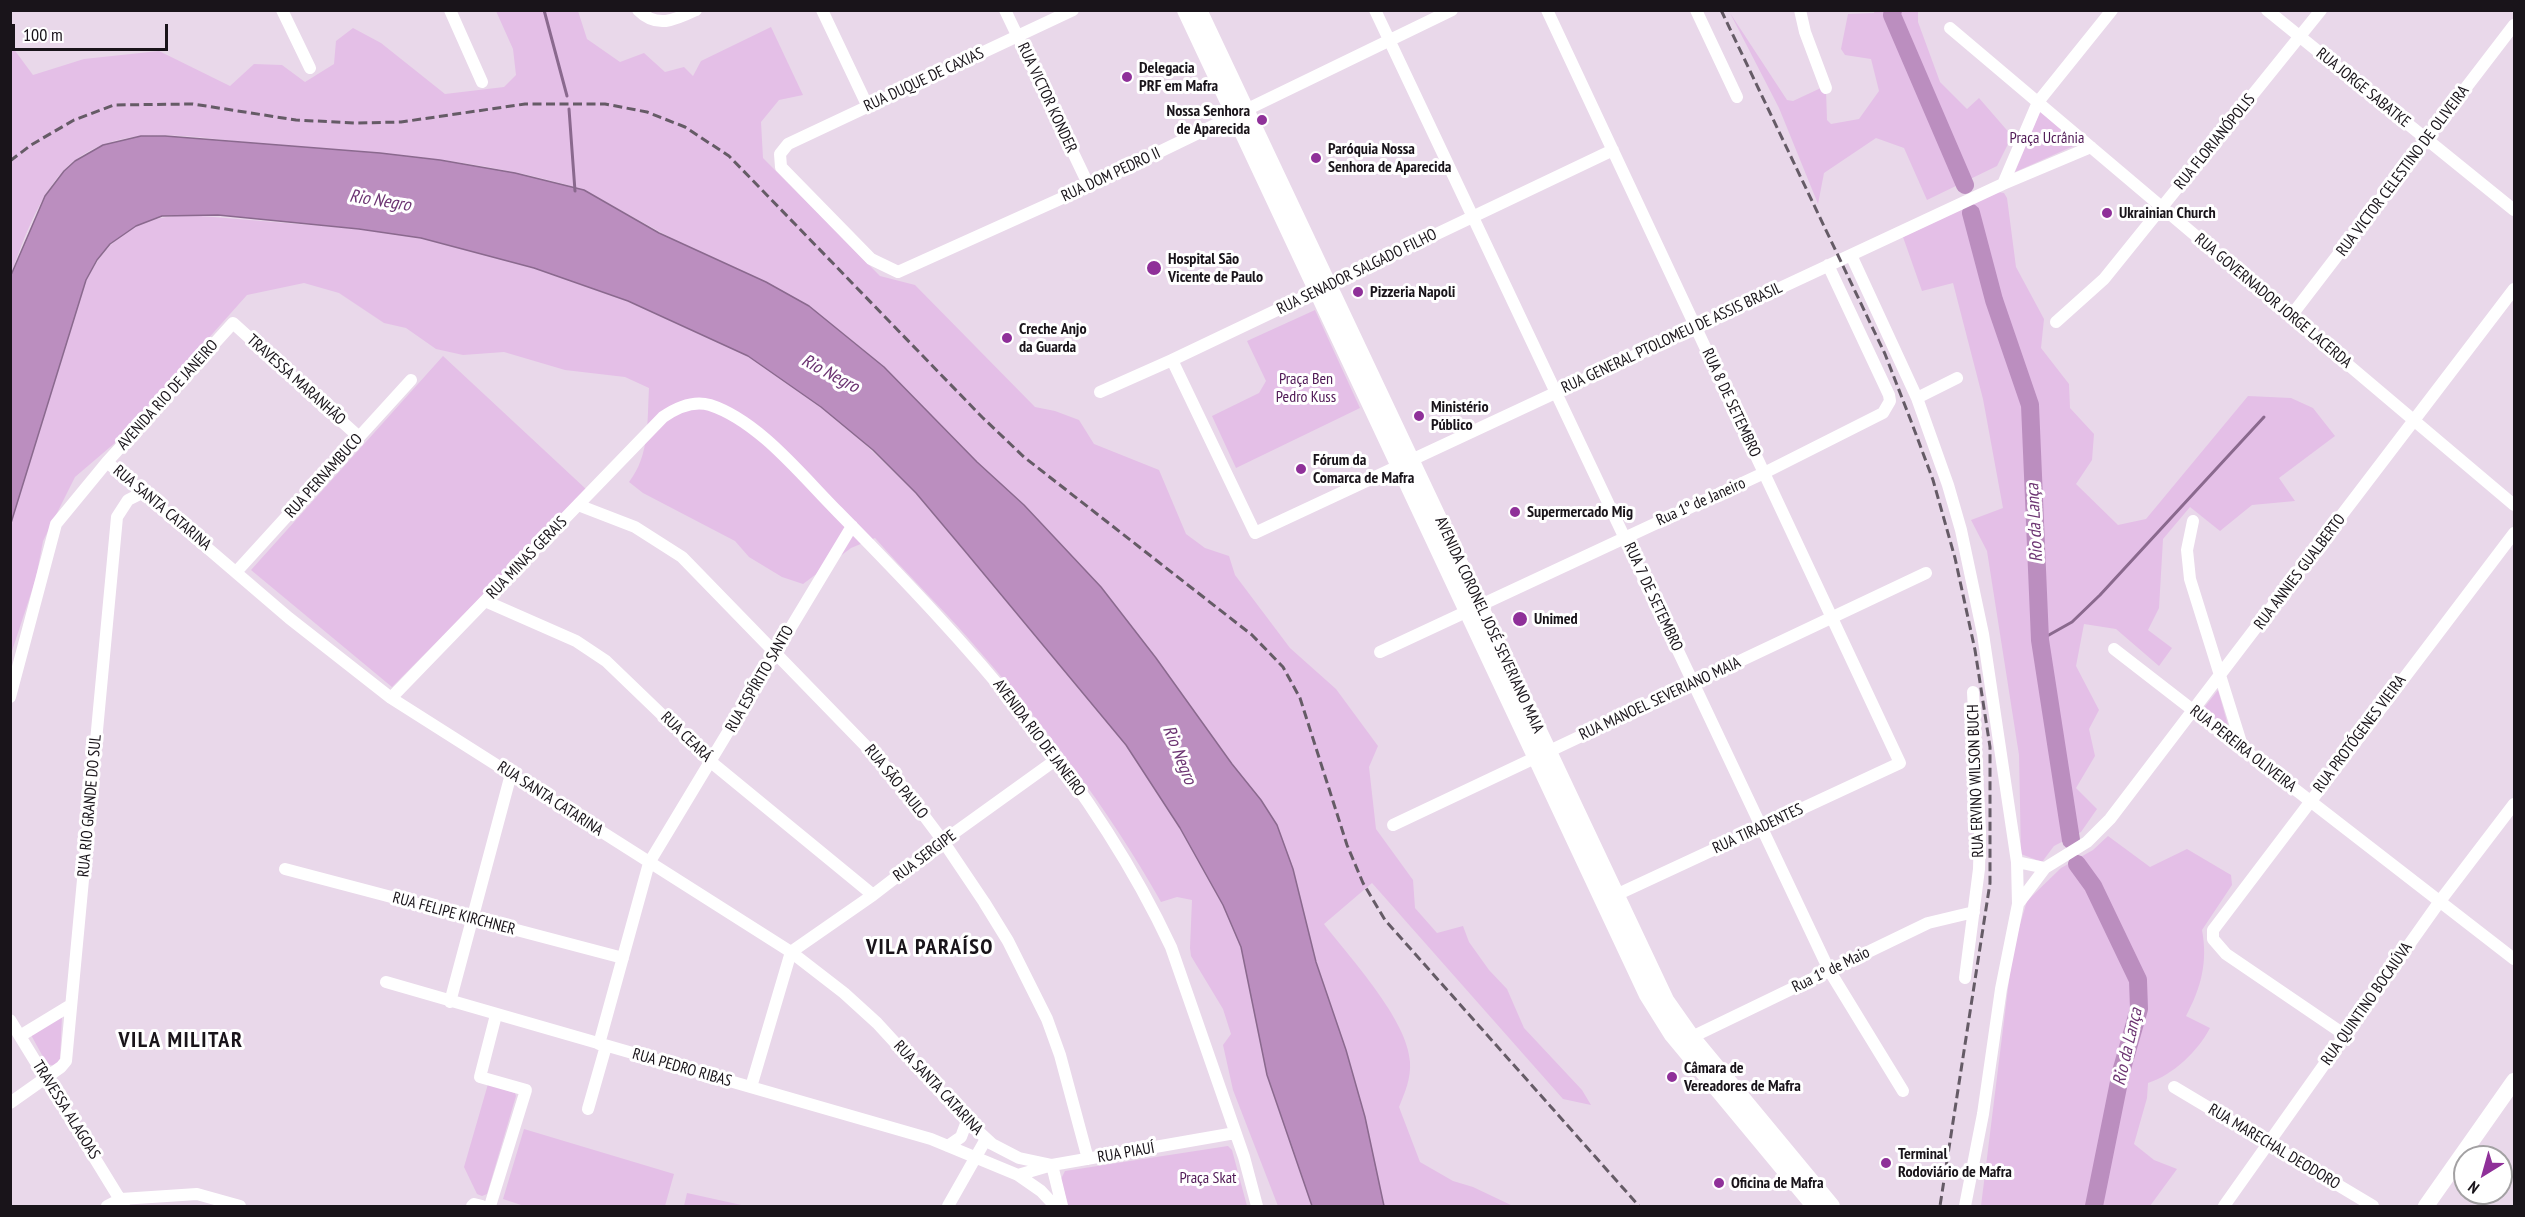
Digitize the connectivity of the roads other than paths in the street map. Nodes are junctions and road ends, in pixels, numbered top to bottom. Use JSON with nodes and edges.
{"nodes":[{"id":1,"x":282,"y":10,"type":"edge"},
{"id":2,"x":450,"y":10,"type":"edge"},
{"id":3,"x":639,"y":10,"type":"edge"},
{"id":4,"x":696,"y":10,"type":"edge"},
{"id":5,"x":822,"y":10,"type":"edge"},
{"id":6,"x":1005,"y":10,"type":"edge"},
{"id":7,"x":1073,"y":10,"type":"edge"},
{"id":8,"x":1185,"y":10,"type":"edge"},
{"id":9,"x":1199,"y":10,"type":"edge"},
{"id":10,"x":1375,"y":10,"type":"edge"},
{"id":11,"x":1452,"y":10,"type":"edge"},
{"id":12,"x":1547,"y":10,"type":"edge"},
{"id":13,"x":1696,"y":10,"type":"edge"},
{"id":14,"x":1800,"y":10,"type":"edge"},
{"id":15,"x":2112,"y":10,"type":"edge"},
{"id":16,"x":2267,"y":10,"type":"edge"},
{"id":17,"x":2321,"y":10,"type":"edge"},
{"id":18,"x":2514,"y":25,"type":"edge"},
{"id":19,"x":1950,"y":28,"type":"dead end"},
{"id":20,"x":1018,"y":36,"type":"junction"},
{"id":21,"x":2300,"y":37,"type":"junction"},
{"id":22,"x":1389,"y":41,"type":"junction"},
{"id":23,"x":310,"y":68,"type":"dead end"},
{"id":24,"x":482,"y":82,"type":"dead end"},
{"id":25,"x":1826,"y":88,"type":"dead end"},
{"id":26,"x":1737,"y":97,"type":"dead end"},
{"id":27,"x":2038,"y":102,"type":"junction"},
{"id":28,"x":868,"y":107,"type":"junction"},
{"id":29,"x":1240,"y":113,"type":"junction"},
{"id":30,"x":2427,"y":139,"type":"junction"},
{"id":31,"x":2091,"y":147,"type":"junction"},
{"id":32,"x":1613,"y":150,"type":"junction"},
{"id":33,"x":2003,"y":184,"type":"junction"},
{"id":34,"x":1089,"y":186,"type":"junction"},
{"id":35,"x":2163,"y":208,"type":"junction"},
{"id":36,"x":2514,"y":210,"type":"edge"},
{"id":37,"x":1472,"y":216,"type":"junction"},
{"id":38,"x":1851,"y":255,"type":"junction"},
{"id":39,"x":1828,"y":266,"type":"junction"},
{"id":40,"x":898,"y":273,"type":"joint"},
{"id":41,"x":1323,"y":288,"type":"junction"},
{"id":42,"x":2514,"y":289,"type":"edge"},
{"id":43,"x":2291,"y":316,"type":"junction"},
{"id":44,"x":2056,"y":322,"type":"dead end"},
{"id":45,"x":233,"y":323,"type":"joint"},
{"id":46,"x":1696,"y":327,"type":"junction"},
{"id":47,"x":1172,"y":360,"type":"junction"},
{"id":48,"x":1957,"y":378,"type":"dead end"},
{"id":49,"x":411,"y":380,"type":"dead end"},
{"id":50,"x":1100,"y":392,"type":"dead end"},
{"id":51,"x":1556,"y":392,"type":"junction"},
{"id":52,"x":1917,"y":398,"type":"junction"},
{"id":53,"x":663,"y":417,"type":"joint"},
{"id":54,"x":2415,"y":421,"type":"junction"},
{"id":55,"x":359,"y":437,"type":"junction"},
{"id":56,"x":107,"y":462,"type":"junction"},
{"id":57,"x":1405,"y":462,"type":"junction"},
{"id":58,"x":1764,"y":473,"type":"junction"},
{"id":59,"x":142,"y":493,"type":"junction"},
{"id":60,"x":2514,"y":505,"type":"edge"},
{"id":61,"x":578,"y":506,"type":"junction"},
{"id":62,"x":2193,"y":521,"type":"dead end"},
{"id":63,"x":852,"y":526,"type":"junction"},
{"id":64,"x":2514,"y":533,"type":"edge"},
{"id":65,"x":1624,"y":537,"type":"junction"},
{"id":66,"x":237,"y":571,"type":"junction"},
{"id":67,"x":1926,"y":573,"type":"dead end"},
{"id":68,"x":485,"y":602,"type":"junction"},
{"id":69,"x":1473,"y":608,"type":"junction"},
{"id":70,"x":1832,"y":618,"type":"junction"},
{"id":71,"x":2114,"y":649,"type":"dead end"},
{"id":72,"x":775,"y":652,"type":"junction"},
{"id":73,"x":1380,"y":652,"type":"dead end"},
{"id":74,"x":2221,"y":675,"type":"junction"},
{"id":75,"x":1694,"y":683,"type":"junction"},
{"id":76,"x":1973,"y":692,"type":"dead end"},
{"id":77,"x":10,"y":697,"type":"edge"},
{"id":78,"x":391,"y":698,"type":"junction"},
{"id":79,"x":2194,"y":710,"type":"junction"},
{"id":80,"x":2243,"y":748,"type":"junction"},
{"id":81,"x":1542,"y":755,"type":"junction"},
{"id":82,"x":1057,"y":759,"type":"junction"},
{"id":83,"x":711,"y":762,"type":"junction"},
{"id":84,"x":1900,"y":763,"type":"joint"},
{"id":85,"x":511,"y":774,"type":"junction"},
{"id":86,"x":2310,"y":800,"type":"junction"},
{"id":87,"x":2514,"y":804,"type":"edge"},
{"id":88,"x":1393,"y":825,"type":"dead end"},
{"id":89,"x":1762,"y":827,"type":"junction"},
{"id":90,"x":943,"y":841,"type":"junction"},
{"id":91,"x":2017,"y":862,"type":"junction"},
{"id":92,"x":649,"y":863,"type":"junction"},
{"id":93,"x":2045,"y":868,"type":"junction"},
{"id":94,"x":285,"y":869,"type":"dead end"},
{"id":95,"x":873,"y":895,"type":"junction"},
{"id":96,"x":1616,"y":895,"type":"junction"},
{"id":97,"x":2440,"y":901,"type":"junction"},
{"id":98,"x":2018,"y":904,"type":"junction"},
{"id":99,"x":1974,"y":912,"type":"junction"},
{"id":100,"x":472,"y":919,"type":"junction"},
{"id":101,"x":791,"y":952,"type":"junction"},
{"id":102,"x":623,"y":958,"type":"junction"},
{"id":103,"x":2514,"y":958,"type":"edge"},
{"id":104,"x":1830,"y":970,"type":"junction"},
{"id":105,"x":1965,"y":978,"type":"dead end"},
{"id":106,"x":386,"y":982,"type":"dead end"},
{"id":107,"x":450,"y":1002,"type":"junction"},
{"id":108,"x":71,"y":1005,"type":"junction"},
{"id":109,"x":496,"y":1015,"type":"junction"},
{"id":110,"x":10,"y":1020,"type":"edge"},
{"id":111,"x":2345,"y":1035,"type":"junction"},
{"id":112,"x":20,"y":1036,"type":"junction"},
{"id":113,"x":1692,"y":1038,"type":"junction"},
{"id":114,"x":602,"y":1045,"type":"junction"},
{"id":115,"x":46,"y":1078,"type":"junction"},
{"id":116,"x":2514,"y":1081,"type":"edge"},
{"id":117,"x":2174,"y":1086,"type":"dead end"},
{"id":118,"x":751,"y":1088,"type":"junction"},
{"id":119,"x":1903,"y":1091,"type":"dead end"},
{"id":120,"x":10,"y":1103,"type":"edge"},
{"id":121,"x":588,"y":1108,"type":"dead end"},
{"id":122,"x":967,"y":1121,"type":"junction"},
{"id":123,"x":1235,"y":1133,"type":"junction"},
{"id":124,"x":986,"y":1139,"type":"junction"},
{"id":125,"x":2268,"y":1143,"type":"junction"},
{"id":126,"x":948,"y":1146,"type":"junction"},
{"id":127,"x":975,"y":1159,"type":"junction"},
{"id":128,"x":1088,"y":1159,"type":"junction"},
{"id":129,"x":1052,"y":1165,"type":"junction"},
{"id":130,"x":1018,"y":1175,"type":"junction"},
{"id":131,"x":122,"y":1203,"type":"edge"},
{"id":132,"x":107,"y":1206,"type":"edge"},
{"id":133,"x":240,"y":1206,"type":"edge"},
{"id":134,"x":472,"y":1206,"type":"edge"},
{"id":135,"x":482,"y":1206,"type":"edge"},
{"id":136,"x":490,"y":1206,"type":"edge"},
{"id":137,"x":948,"y":1206,"type":"edge"},
{"id":138,"x":1055,"y":1206,"type":"edge"},
{"id":139,"x":1062,"y":1206,"type":"edge"},
{"id":140,"x":1257,"y":1206,"type":"edge"},
{"id":141,"x":1814,"y":1206,"type":"edge"},
{"id":142,"x":1832,"y":1206,"type":"edge"},
{"id":143,"x":1965,"y":1206,"type":"edge"},
{"id":144,"x":2224,"y":1206,"type":"edge"},
{"id":145,"x":2373,"y":1206,"type":"edge"},
{"id":146,"x":2426,"y":1206,"type":"edge"}],
"edges":[{"from":1,"to":23,"type":"street"},
{"from":2,"to":24,"type":"street"},
{"from":3,"to":4,"type":"street"},
{"from":5,"to":28,"type":"street"},
{"from":6,"to":20,"type":"street","name":"RUA VICTOR KONDER"},
{"from":7,"to":20,"type":"street","name":"RUA DUQUE DE CAXIAS"},
{"from":8,"to":29,"type":"main road","name":"AVENIDA CORONEL JOSÉ SEVERIANO MAIA"},
{"from":9,"to":29,"type":"main road","name":"AVENIDA CORONEL JOSÉ SEVERIANO MAIA"},
{"from":10,"to":22,"type":"street","name":"RUA 7 DE SETEMBRO"},
{"from":11,"to":22,"type":"street","name":"RUA DOM PEDRO II"},
{"from":12,"to":32,"type":"street","name":"RUA 8 DE SETEMBRO"},
{"from":13,"to":26,"type":"street"},
{"from":14,"to":25,"type":"street"},
{"from":15,"to":27,"type":"street"},
{"from":16,"to":21,"type":"street","name":"RUA JORGE SABATKE"},
{"from":17,"to":21,"type":"street","name":"RUA FLORIANÓPOLIS"},
{"from":18,"to":30,"type":"street","name":"RUA VICTOR CELESTINO DE OLIVEIRA"},
{"from":19,"to":27,"type":"street","name":"RUA GOVERNADOR JORGE LACERDA"},
{"from":20,"to":28,"type":"street","name":"RUA DUQUE DE CAXIAS"},
{"from":20,"to":34,"type":"street","name":"RUA VICTOR KONDER"},
{"from":21,"to":30,"type":"street","name":"RUA JORGE SABATKE"},
{"from":21,"to":35,"type":"street","name":"RUA FLORIANÓPOLIS"},
{"from":22,"to":29,"type":"street","name":"RUA DOM PEDRO II"},
{"from":22,"to":37,"type":"street","name":"RUA 7 DE SETEMBRO"},
{"from":27,"to":31,"type":"street","name":"RUA GOVERNADOR JORGE LACERDA"},
{"from":27,"to":33,"type":"street"},
{"from":28,"to":40,"type":"street","name":"RUA DUQUE DE CAXIAS"},
{"from":29,"to":34,"type":"street","name":"RUA DOM PEDRO II"},
{"from":29,"to":41,"type":"main road","name":"AVENIDA CORONEL JOSÉ SEVERIANO MAIA"},
{"from":30,"to":36,"type":"street","name":"RUA JORGE SABATKE"},
{"from":30,"to":43,"type":"street","name":"RUA VICTOR CELESTINO DE OLIVEIRA"},
{"from":31,"to":33,"type":"street","name":"RUA GENERAL PTOLOMEU DE ASSIS BRASIL"},
{"from":31,"to":35,"type":"street","name":"RUA GOVERNADOR JORGE LACERDA"},
{"from":32,"to":37,"type":"street","name":"RUA SENADOR SALGADO FILHO"},
{"from":32,"to":46,"type":"street","name":"RUA 8 DE SETEMBRO"},
{"from":33,"to":38,"type":"street","name":"RUA GENERAL PTOLOMEU DE ASSIS BRASIL"},
{"from":34,"to":40,"type":"street","name":"RUA DOM PEDRO II"},
{"from":35,"to":43,"type":"street","name":"RUA GOVERNADOR JORGE LACERDA"},
{"from":35,"to":44,"type":"street","name":"RUA FLORIANÓPOLIS"},
{"from":37,"to":41,"type":"street","name":"RUA SENADOR SALGADO FILHO"},
{"from":37,"to":51,"type":"street","name":"RUA 7 DE SETEMBRO"},
{"from":38,"to":39,"type":"street","name":"RUA GENERAL PTOLOMEU DE ASSIS BRASIL"},
{"from":38,"to":52,"type":"street"},
{"from":39,"to":46,"type":"street","name":"RUA GENERAL PTOLOMEU DE ASSIS BRASIL"},
{"from":39,"to":58,"type":"street","name":"Rua 1º de Janeiro"},
{"from":41,"to":47,"type":"street","name":"RUA SENADOR SALGADO FILHO"},
{"from":41,"to":57,"type":"main road","name":"AVENIDA CORONEL JOSÉ SEVERIANO MAIA"},
{"from":42,"to":54,"type":"street","name":"RUA ANNIES GUALBERTO"},
{"from":43,"to":54,"type":"street","name":"RUA GOVERNADOR JORGE LACERDA"},
{"from":45,"to":55,"type":"street","name":"TRAVESSA MARANHÃO"},
{"from":45,"to":56,"type":"street","name":"AVENIDA RIO DE JANEIRO"},
{"from":46,"to":51,"type":"street","name":"RUA GENERAL PTOLOMEU DE ASSIS BRASIL"},
{"from":46,"to":58,"type":"street","name":"RUA 8 DE SETEMBRO"},
{"from":47,"to":50,"type":"street","name":"RUA SENADOR SALGADO FILHO"},
{"from":47,"to":57,"type":"street","name":"RUA GENERAL PTOLOMEU DE ASSIS BRASIL"},
{"from":48,"to":52,"type":"street"},
{"from":49,"to":55,"type":"street","name":"RUA PERNAMBUCO"},
{"from":51,"to":57,"type":"street","name":"RUA GENERAL PTOLOMEU DE ASSIS BRASIL"},
{"from":51,"to":65,"type":"street","name":"RUA 7 DE SETEMBRO"},
{"from":52,"to":91,"type":"street"},
{"from":53,"to":61,"type":"street","name":"RUA MINAS GERAIS"},
{"from":53,"to":63,"type":"street","name":"AVENIDA RIO DE JANEIRO"},
{"from":54,"to":60,"type":"street","name":"RUA GOVERNADOR JORGE LACERDA"},
{"from":54,"to":74,"type":"street","name":"RUA ANNIES GUALBERTO"},
{"from":55,"to":66,"type":"street","name":"RUA PERNAMBUCO"},
{"from":56,"to":59,"type":"street","name":"RUA SANTA CATARINA"},
{"from":56,"to":77,"type":"street","name":"AVENIDA RIO DE JANEIRO"},
{"from":57,"to":69,"type":"main road","name":"AVENIDA CORONEL JOSÉ SEVERIANO MAIA"},
{"from":58,"to":65,"type":"street","name":"Rua 1º de Janeiro"},
{"from":58,"to":70,"type":"street","name":"RUA 8 DE SETEMBRO"},
{"from":59,"to":66,"type":"street","name":"RUA SANTA CATARINA"},
{"from":59,"to":108,"type":"street","name":"RUA RIO GRANDE DO SUL"},
{"from":61,"to":68,"type":"street","name":"RUA MINAS GERAIS"},
{"from":61,"to":72,"type":"street","name":"RUA SÃO PAULO"},
{"from":62,"to":74,"type":"street"},
{"from":63,"to":72,"type":"street","name":"RUA ESPÍRITO SANTO"},
{"from":63,"to":82,"type":"street","name":"AVENIDA RIO DE JANEIRO"},
{"from":64,"to":86,"type":"street","name":"RUA PROTÓGENES VIEIRA"},
{"from":65,"to":69,"type":"street","name":"Rua 1º de Janeiro"},
{"from":65,"to":75,"type":"street","name":"RUA 7 DE SETEMBRO"},
{"from":66,"to":78,"type":"street","name":"RUA SANTA CATARINA"},
{"from":67,"to":70,"type":"street","name":"RUA MANOEL SEVERIANO MAIA"},
{"from":68,"to":78,"type":"street","name":"RUA MINAS GERAIS"},
{"from":68,"to":83,"type":"street","name":"RUA CEARÁ"},
{"from":69,"to":73,"type":"street","name":"Rua 1º de Janeiro"},
{"from":69,"to":81,"type":"main road","name":"AVENIDA CORONEL JOSÉ SEVERIANO MAIA"},
{"from":70,"to":75,"type":"street","name":"RUA MANOEL SEVERIANO MAIA"},
{"from":70,"to":84,"type":"street","name":"RUA 8 DE SETEMBRO"},
{"from":71,"to":79,"type":"street","name":"RUA PEREIRA OLIVEIRA"},
{"from":72,"to":83,"type":"street","name":"RUA ESPÍRITO SANTO"},
{"from":72,"to":90,"type":"street","name":"RUA SÃO PAULO"},
{"from":74,"to":79,"type":"street","name":"RUA ANNIES GUALBERTO"},
{"from":74,"to":80,"type":"street"},
{"from":75,"to":81,"type":"street","name":"RUA MANOEL SEVERIANO MAIA"},
{"from":75,"to":89,"type":"street","name":"RUA 7 DE SETEMBRO"},
{"from":76,"to":99,"type":"street","name":"RUA ERVINO WILSON BUCH"},
{"from":78,"to":85,"type":"street","name":"RUA SANTA CATARINA"},
{"from":79,"to":80,"type":"street","name":"RUA PEREIRA OLIVEIRA"},
{"from":79,"to":93,"type":"street","name":"RUA ANNIES GUALBERTO"},
{"from":80,"to":86,"type":"street","name":"RUA PEREIRA OLIVEIRA"},
{"from":81,"to":88,"type":"street","name":"RUA MANOEL SEVERIANO MAIA"},
{"from":81,"to":96,"type":"main road","name":"AVENIDA CORONEL JOSÉ SEVERIANO MAIA"},
{"from":81,"to":141,"type":"main road","name":"AVENIDA CORONEL JOSÉ SEVERIANO MAIA"},
{"from":82,"to":90,"type":"street","name":"RUA SERGIPE"},
{"from":82,"to":123,"type":"street","name":"AVENIDA RIO DE JANEIRO"},
{"from":83,"to":92,"type":"street","name":"RUA ESPÍRITO SANTO"},
{"from":83,"to":95,"type":"street","name":"RUA CEARÁ"},
{"from":84,"to":89,"type":"street","name":"RUA TIRADENTES"},
{"from":85,"to":92,"type":"street","name":"RUA SANTA CATARINA"},
{"from":85,"to":100,"type":"street"},
{"from":86,"to":97,"type":"street","name":"RUA PEREIRA OLIVEIRA"},
{"from":86,"to":111,"type":"street","name":"RUA PROTÓGENES VIEIRA"},
{"from":87,"to":97,"type":"street","name":"RUA QUINTINO BOCAIÚVA"},
{"from":89,"to":96,"type":"street","name":"RUA TIRADENTES"},
{"from":89,"to":104,"type":"street","name":"RUA 7 DE SETEMBRO"},
{"from":90,"to":95,"type":"street","name":"RUA SERGIPE"},
{"from":90,"to":128,"type":"street","name":"RUA SÃO PAULO"},
{"from":91,"to":93,"type":"street"},
{"from":91,"to":98,"type":"street"},
{"from":92,"to":101,"type":"street","name":"RUA SANTA CATARINA"},
{"from":92,"to":102,"type":"street","name":"RUA ESPÍRITO SANTO"},
{"from":93,"to":98,"type":"street","name":"RUA ANNIES GUALBERTO"},
{"from":94,"to":100,"type":"street","name":"RUA FELIPE KIRCHNER"},
{"from":95,"to":101,"type":"street","name":"RUA SERGIPE"},
{"from":96,"to":113,"type":"main road","name":"AVENIDA CORONEL JOSÉ SEVERIANO MAIA"},
{"from":97,"to":103,"type":"street","name":"RUA PEREIRA OLIVEIRA"},
{"from":97,"to":111,"type":"street","name":"RUA QUINTINO BOCAIÚVA"},
{"from":98,"to":143,"type":"street"},
{"from":99,"to":104,"type":"street","name":"Rua 1º de Maio"},
{"from":99,"to":105,"type":"street","name":"RUA ERVINO WILSON BUCH"},
{"from":100,"to":102,"type":"street","name":"RUA FELIPE KIRCHNER"},
{"from":100,"to":107,"type":"street"},
{"from":101,"to":118,"type":"street"},
{"from":101,"to":122,"type":"street","name":"RUA SANTA CATARINA"},
{"from":102,"to":114,"type":"street","name":"RUA ESPÍRITO SANTO"},
{"from":104,"to":113,"type":"street","name":"Rua 1º de Maio"},
{"from":104,"to":119,"type":"street","name":"RUA 7 DE SETEMBRO"},
{"from":106,"to":107,"type":"street","name":"RUA PEDRO RIBAS"},
{"from":107,"to":109,"type":"street","name":"RUA PEDRO RIBAS"},
{"from":108,"to":112,"type":"street"},
{"from":108,"to":115,"type":"street","name":"RUA RIO GRANDE DO SUL"},
{"from":109,"to":114,"type":"street","name":"RUA PEDRO RIBAS"},
{"from":109,"to":136,"type":"street"},
{"from":110,"to":112,"type":"street","name":"TRAVESSA ALAGOAS"},
{"from":111,"to":125,"type":"street","name":"RUA QUINTINO BOCAIÚVA"},
{"from":112,"to":115,"type":"street","name":"TRAVESSA ALAGOAS"},
{"from":113,"to":142,"type":"main road","name":"AVENIDA CORONEL JOSÉ SEVERIANO MAIA"},
{"from":114,"to":118,"type":"street","name":"RUA PEDRO RIBAS"},
{"from":114,"to":121,"type":"street","name":"RUA ESPÍRITO SANTO"},
{"from":115,"to":120,"type":"street","name":"RUA RIO GRANDE DO SUL"},
{"from":115,"to":131,"type":"street","name":"TRAVESSA ALAGOAS"},
{"from":116,"to":146,"type":"main road"},
{"from":117,"to":125,"type":"street","name":"RUA MARECHAL DEODORO"},
{"from":118,"to":126,"type":"street","name":"RUA PEDRO RIBAS"},
{"from":122,"to":124,"type":"street","name":"RUA SANTA CATARINA"},
{"from":122,"to":126,"type":"street"},
{"from":123,"to":128,"type":"street","name":"RUA PIAUÍ"},
{"from":123,"to":140,"type":"street","name":"AVENIDA RIO DE JANEIRO"},
{"from":124,"to":127,"type":"street","name":"RUA SANTA CATARINA"},
{"from":124,"to":129,"type":"street","name":"RUA SANTA CATARINA"},
{"from":125,"to":144,"type":"street","name":"RUA QUINTINO BOCAIÚVA"},
{"from":125,"to":145,"type":"street","name":"RUA MARECHAL DEODORO"},
{"from":126,"to":127,"type":"street","name":"RUA PEDRO RIBAS"},
{"from":127,"to":130,"type":"street","name":"RUA SANTA CATARINA"},
{"from":127,"to":137,"type":"street"},
{"from":128,"to":129,"type":"street","name":"RUA PIAUÍ"},
{"from":129,"to":130,"type":"street","name":"RUA PIAUÍ"},
{"from":129,"to":139,"type":"street"},
{"from":130,"to":138,"type":"street","name":"RUA SANTA CATARINA"},
{"from":131,"to":132,"type":"street"},
{"from":131,"to":133,"type":"street"},
{"from":134,"to":135,"type":"street"}]}
